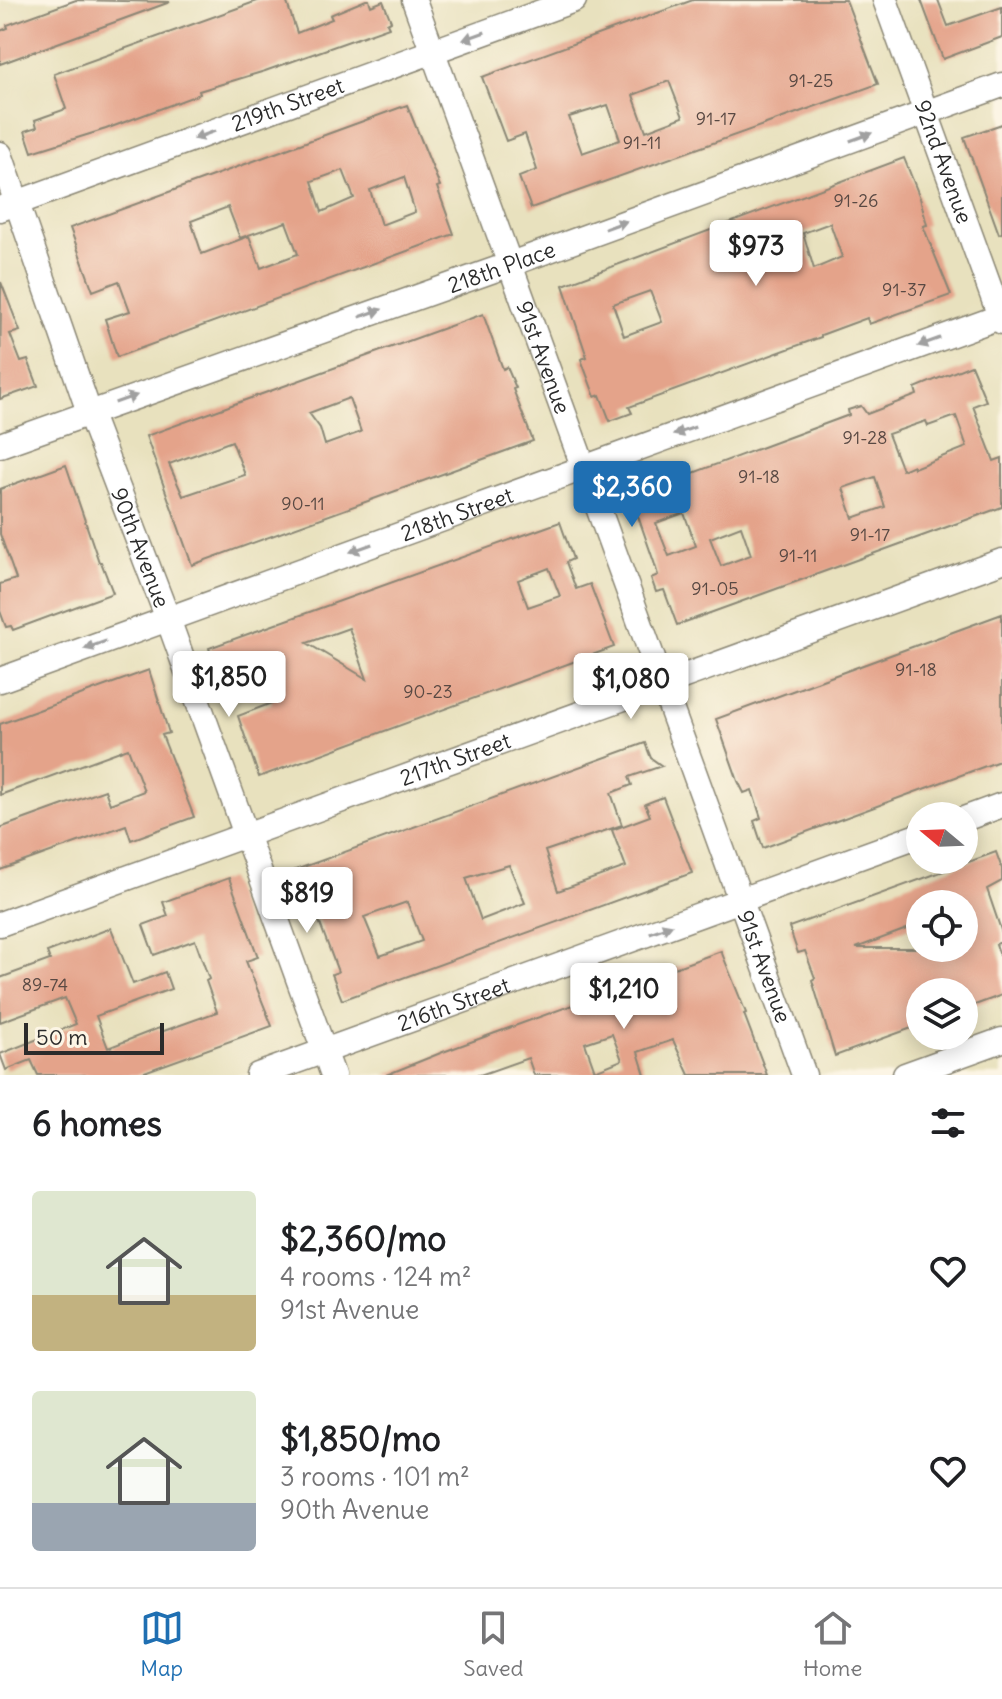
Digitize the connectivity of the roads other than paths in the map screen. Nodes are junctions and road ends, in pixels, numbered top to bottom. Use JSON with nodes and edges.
{"nodes":[{"id":1,"x":414,"y":0,"type":"edge"},
{"id":2,"x":574,"y":0,"type":"edge"},
{"id":3,"x":885,"y":0,"type":"edge"},
{"id":4,"x":433,"y":51,"type":"junction"},
{"id":5,"x":1002,"y":85,"type":"edge"},
{"id":6,"x":924,"y":114,"type":"junction"},
{"id":7,"x":0,"y":154,"type":"edge"},
{"id":8,"x":8,"y":205,"type":"edge"},
{"id":9,"x":508,"y":265,"type":"junction"},
{"id":10,"x":1001,"y":318,"type":"edge"},
{"id":11,"x":89,"y":412,"type":"junction"},
{"id":12,"x":0,"y":445,"type":"edge"},
{"id":13,"x":584,"y":467,"type":"junction"},
{"id":14,"x":1002,"y":561,"type":"edge"},
{"id":15,"x":168,"y":619,"type":"junction"},
{"id":16,"x":0,"y":680,"type":"edge"},
{"id":17,"x":662,"y":684,"type":"junction"},
{"id":18,"x":1002,"y":805,"type":"edge"},
{"id":19,"x":978,"y":814,"type":"edge"},
{"id":20,"x":244,"y":835,"type":"junction"},
{"id":21,"x":906,"y":840,"type":"edge"},
{"id":22,"x":741,"y":900,"type":"junction"},
{"id":23,"x":0,"y":924,"type":"edge"},
{"id":24,"x":1002,"y":1040,"type":"edge"},
{"id":25,"x":324,"y":1051,"type":"junction"},
{"id":26,"x":258,"y":1075,"type":"edge"},
{"id":27,"x":333,"y":1075,"type":"edge"},
{"id":28,"x":804,"y":1075,"type":"edge"},
{"id":29,"x":905,"y":1075,"type":"edge"}],
"edges":[{"from":1,"to":4,"type":"street","name":"91st Avenue"},
{"from":2,"to":4,"type":"street","name":"219th Street","one_way":true},
{"from":3,"to":6,"type":"street","name":"92nd Avenue"},
{"from":4,"to":8,"type":"street","name":"219th Street","one_way":true},
{"from":4,"to":9,"type":"street","name":"91st Avenue"},
{"from":5,"to":6,"type":"street","name":"218th Place"},
{"from":9,"to":6,"type":"street","name":"218th Place","one_way":true},
{"from":6,"to":10,"type":"street","name":"92nd Avenue"},
{"from":7,"to":8,"type":"street","name":"90th Avenue"},
{"from":8,"to":11,"type":"street","name":"90th Avenue"},
{"from":11,"to":9,"type":"street","name":"218th Place","one_way":true},
{"from":9,"to":13,"type":"street","name":"91st Avenue"},
{"from":10,"to":13,"type":"street","name":"218th Street","one_way":true},
{"from":11,"to":12,"type":"street","name":"218th Place"},
{"from":11,"to":15,"type":"street","name":"90th Avenue"},
{"from":13,"to":15,"type":"street","name":"218th Street","one_way":true},
{"from":13,"to":17,"type":"street","name":"91st Avenue"},
{"from":14,"to":17,"type":"street","name":"217th Street"},
{"from":15,"to":16,"type":"street","name":"218th Street","one_way":true},
{"from":15,"to":20,"type":"street","name":"90th Avenue"},
{"from":17,"to":20,"type":"street","name":"217th Street"},
{"from":17,"to":22,"type":"street","name":"91st Avenue"},
{"from":18,"to":19,"type":"street"},
{"from":20,"to":23,"type":"street","name":"217th Street"},
{"from":20,"to":25,"type":"street","name":"90th Avenue"},
{"from":21,"to":22,"type":"street","name":"216th Street"},
{"from":25,"to":22,"type":"street","name":"216th Street","one_way":true},
{"from":22,"to":28,"type":"street","name":"91st Avenue"},
{"from":24,"to":29,"type":"street"},
{"from":25,"to":26,"type":"street","name":"216th Street"},
{"from":25,"to":27,"type":"street","name":"90th Avenue"}]}
